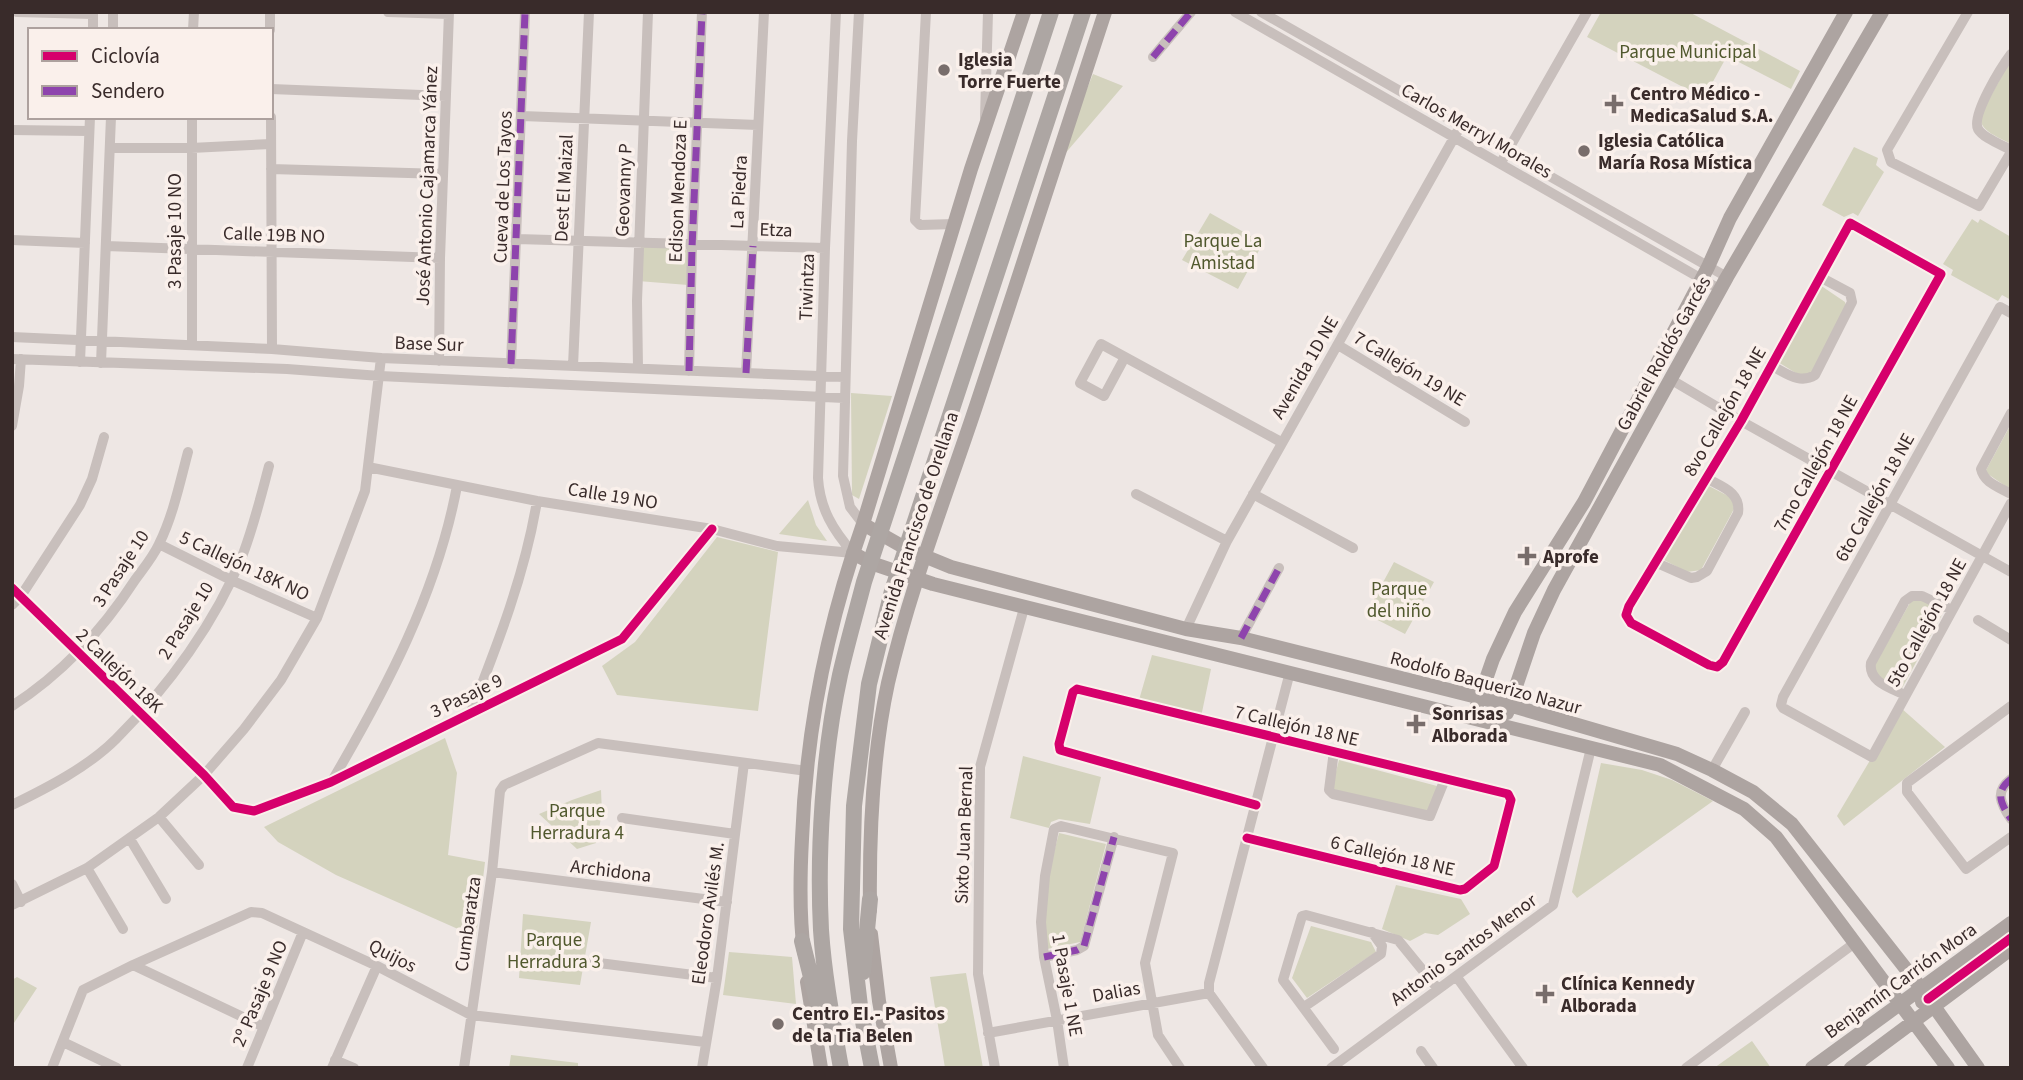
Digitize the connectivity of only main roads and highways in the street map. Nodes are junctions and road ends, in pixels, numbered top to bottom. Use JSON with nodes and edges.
{"nodes":[{"id":1,"x":1024,"y":12,"type":"edge"},
{"id":2,"x":1051,"y":12,"type":"edge"},
{"id":3,"x":1083,"y":12,"type":"edge"},
{"id":4,"x":1104,"y":12,"type":"edge"},
{"id":5,"x":1846,"y":12,"type":"edge"},
{"id":6,"x":1882,"y":12,"type":"edge"},
{"id":7,"x":863,"y":524,"type":"junction"},
{"id":8,"x":880,"y":535,"type":"junction"},
{"id":9,"x":907,"y":549,"type":"junction"},
{"id":10,"x":853,"y":553,"type":"junction"},
{"id":11,"x":924,"y":557,"type":"junction"},
{"id":12,"x":871,"y":563,"type":"junction"},
{"id":13,"x":898,"y":574,"type":"junction"},
{"id":14,"x":916,"y":579,"type":"junction"},
{"id":15,"x":1480,"y":698,"type":"junction"},
{"id":16,"x":1509,"y":705,"type":"junction"},
{"id":17,"x":1473,"y":718,"type":"junction"},
{"id":18,"x":1504,"y":725,"type":"junction"},
{"id":19,"x":870,"y":900,"type":"junction"},
{"id":20,"x":2011,"y":923,"type":"edge"},
{"id":21,"x":802,"y":941,"type":"junction"},
{"id":22,"x":2011,"y":949,"type":"edge"},
{"id":23,"x":1917,"y":1004,"type":"junction"},
{"id":24,"x":860,"y":1006,"type":"junction"},
{"id":25,"x":840,"y":1060,"type":"edge"},
{"id":26,"x":821,"y":1068,"type":"edge"},
{"id":27,"x":872,"y":1068,"type":"edge"},
{"id":28,"x":891,"y":1068,"type":"edge"},
{"id":29,"x":1812,"y":1068,"type":"edge"},
{"id":30,"x":1829,"y":1068,"type":"edge"},
{"id":31,"x":1851,"y":1068,"type":"edge"},
{"id":32,"x":1948,"y":1068,"type":"edge"},
{"id":33,"x":1978,"y":1068,"type":"edge"}],
"edges":[{"from":1,"to":7,"type":"main road"},
{"from":2,"to":8,"type":"highway","name":"Avenida Francisco de Orellana"},
{"from":3,"to":9,"type":"highway","name":"Avenida Francisco de Orellana"},
{"from":4,"to":11,"type":"main road","name":"Avenida Francisco de Orellana"},
{"from":5,"to":15,"type":"main road","name":"Gabriel Roldós Garcés"},
{"from":6,"to":16,"type":"main road","name":"Gabriel Roldós Garcés"},
{"from":7,"to":8,"type":"main road","name":"Rodolfo Baquerizo Nazur"},
{"from":7,"to":10,"type":"main road"},
{"from":8,"to":9,"type":"main road","name":"Rodolfo Baquerizo Nazur"},
{"from":8,"to":12,"type":"highway","name":"Avenida Francisco de Orellana"},
{"from":9,"to":11,"type":"main road","name":"Rodolfo Baquerizo Nazur"},
{"from":9,"to":13,"type":"highway","name":"Avenida Francisco de Orellana"},
{"from":10,"to":12,"type":"main road","name":"Rodolfo Baquerizo Nazur"},
{"from":10,"to":21,"type":"main road"},
{"from":11,"to":14,"type":"main road","name":"Avenida Francisco de Orellana"},
{"from":11,"to":15,"type":"main road","name":"Rodolfo Baquerizo Nazur"},
{"from":12,"to":13,"type":"main road","name":"Rodolfo Baquerizo Nazur"},
{"from":12,"to":25,"type":"highway","name":"Avenida Francisco de Orellana"},
{"from":13,"to":14,"type":"main road","name":"Rodolfo Baquerizo Nazur"},
{"from":13,"to":24,"type":"highway","name":"Avenida Francisco de Orellana"},
{"from":14,"to":17,"type":"main road","name":"Rodolfo Baquerizo Nazur"},
{"from":14,"to":19,"type":"main road","name":"Avenida Francisco de Orellana"},
{"from":15,"to":16,"type":"main road","name":"Rodolfo Baquerizo Nazur"},
{"from":15,"to":17,"type":"main road","name":"Gabriel Roldós Garcés"},
{"from":16,"to":18,"type":"main road","name":"Gabriel Roldós Garcés"},
{"from":16,"to":23,"type":"main road","name":"Rodolfo Baquerizo Nazur"},
{"from":17,"to":18,"type":"main road","name":"Rodolfo Baquerizo Nazur"},
{"from":18,"to":23,"type":"main road","name":"Rodolfo Baquerizo Nazur"},
{"from":19,"to":24,"type":"highway"},
{"from":19,"to":28,"type":"main road","name":"Avenida Francisco de Orellana"},
{"from":20,"to":23,"type":"main road","name":"Benjamín Carrión Mora"},
{"from":21,"to":25,"type":"highway"},
{"from":21,"to":26,"type":"main road"},
{"from":22,"to":23,"type":"main road","name":"Benjamín Carrión Mora"},
{"from":23,"to":29,"type":"main road","name":"Benjamín Carrión Mora"},
{"from":23,"to":30,"type":"main road"},
{"from":23,"to":31,"type":"main road","name":"Benjamín Carrión Mora"},
{"from":23,"to":32,"type":"main road","name":"Rodolfo Baquerizo Nazur"},
{"from":23,"to":33,"type":"main road","name":"Rodolfo Baquerizo Nazur"},
{"from":24,"to":27,"type":"highway","name":"Avenida Francisco de Orellana"}]}
